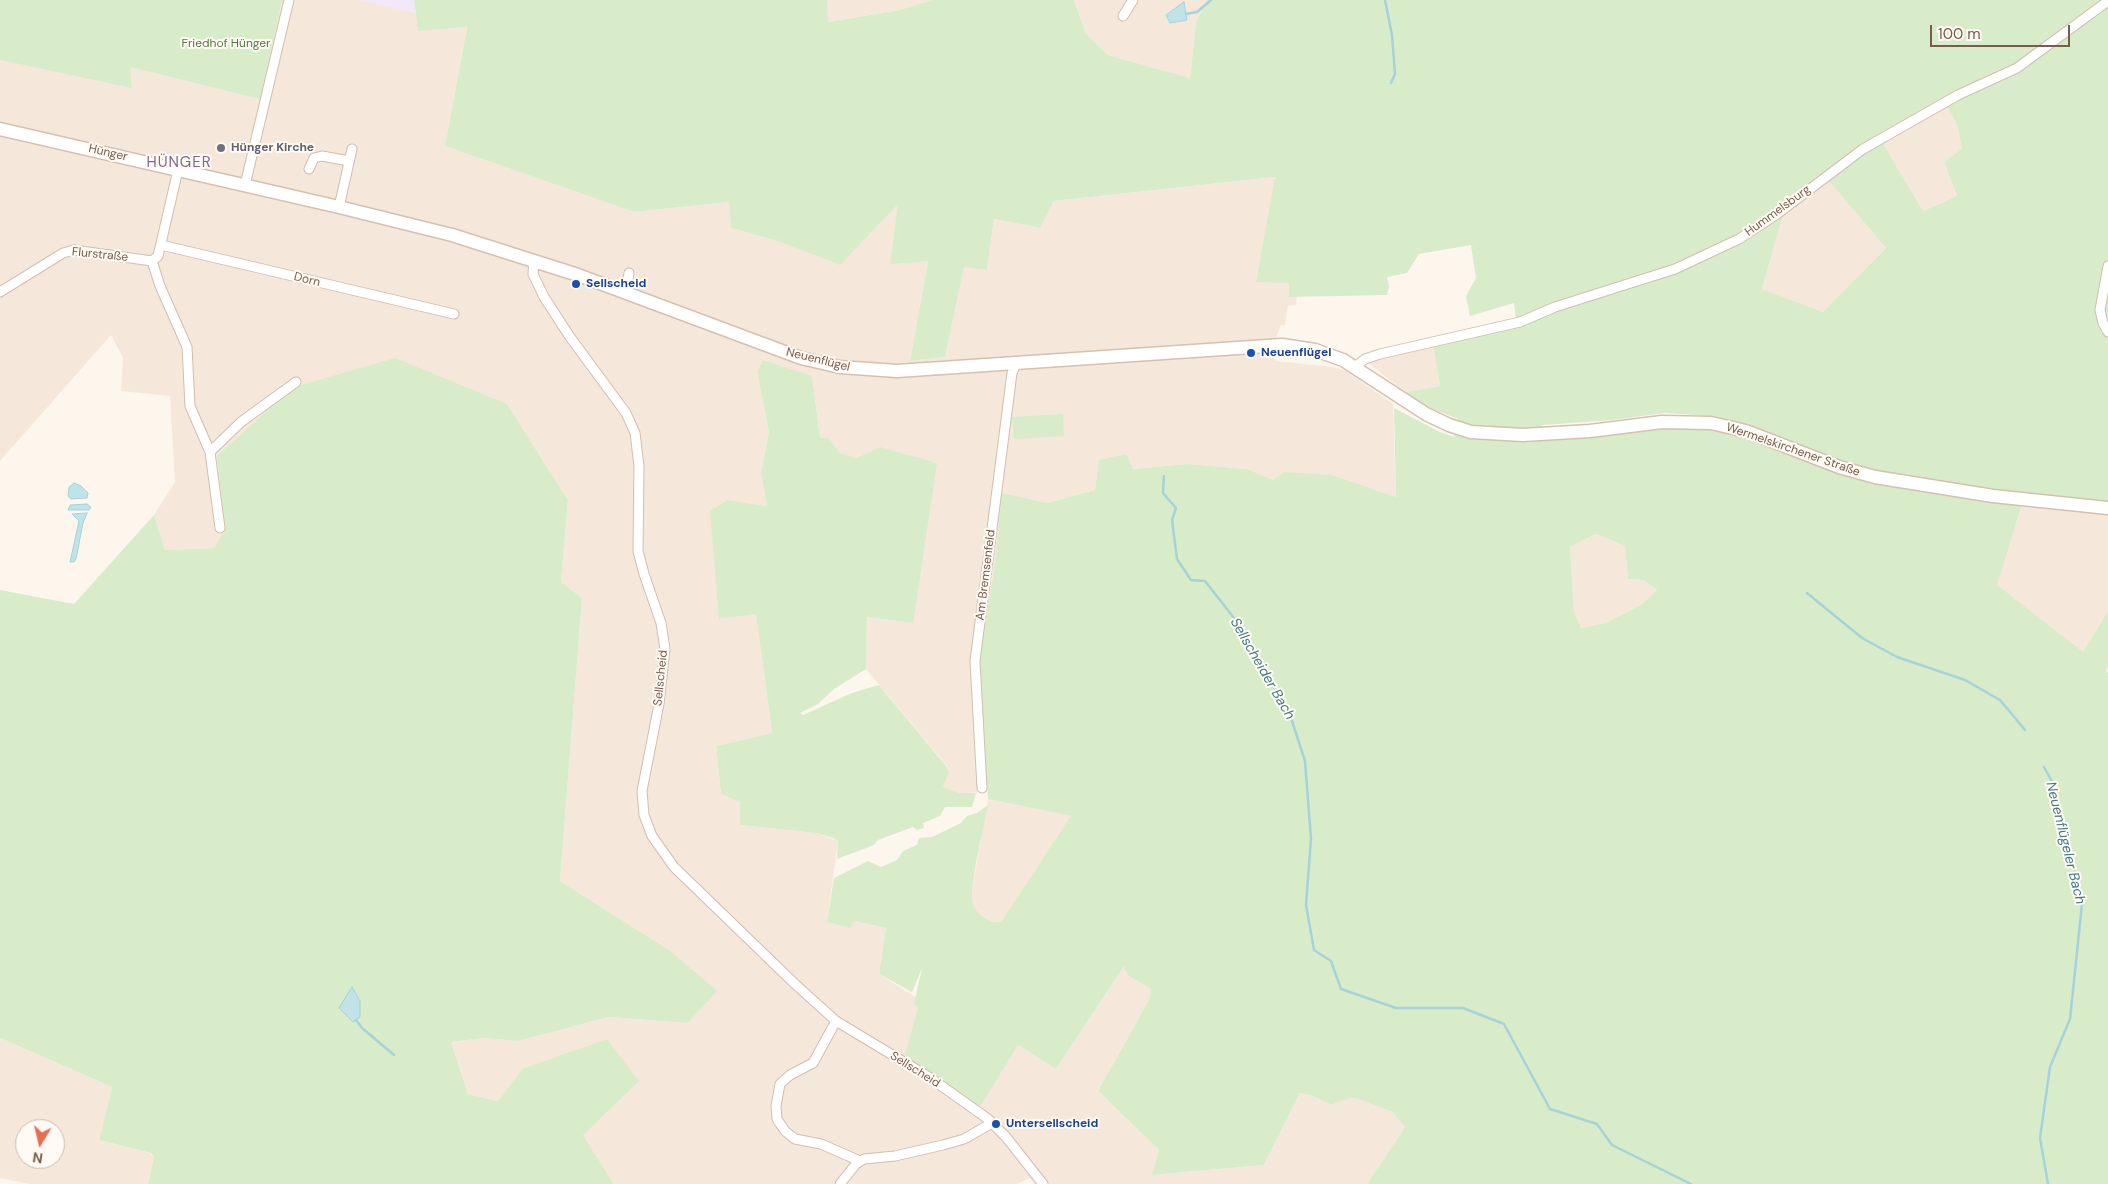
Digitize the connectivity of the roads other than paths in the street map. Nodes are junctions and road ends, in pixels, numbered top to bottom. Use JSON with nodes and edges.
{"nodes":[{"id":1,"x":289,"y":0,"type":"edge"},
{"id":2,"x":1133,"y":0,"type":"edge"},
{"id":3,"x":2108,"y":1,"type":"edge"},
{"id":4,"x":1122,"y":16,"type":"dead end"},
{"id":5,"x":0,"y":129,"type":"edge"},
{"id":6,"x":352,"y":150,"type":"dead end"},
{"id":7,"x":349,"y":161,"type":"junction"},
{"id":8,"x":309,"y":169,"type":"dead end"},
{"id":9,"x":178,"y":170,"type":"junction"},
{"id":10,"x":245,"y":185,"type":"junction"},
{"id":11,"x":339,"y":207,"type":"junction"},
{"id":12,"x":161,"y":245,"type":"junction"},
{"id":13,"x":534,"y":260,"type":"junction"},
{"id":14,"x":152,"y":261,"type":"junction"},
{"id":15,"x":2108,"y":266,"type":"edge"},
{"id":16,"x":630,"y":273,"type":"dead end"},
{"id":17,"x":0,"y":292,"type":"edge"},
{"id":18,"x":626,"y":293,"type":"junction"},
{"id":19,"x":454,"y":314,"type":"dead end"},
{"id":20,"x":2108,"y":332,"type":"edge"},
{"id":21,"x":1017,"y":362,"type":"junction"},
{"id":22,"x":1356,"y":366,"type":"junction"},
{"id":23,"x":296,"y":382,"type":"dead end"},
{"id":24,"x":1396,"y":395,"type":"joint"},
{"id":25,"x":210,"y":452,"type":"junction"},
{"id":26,"x":2108,"y":508,"type":"edge"},
{"id":27,"x":220,"y":528,"type":"dead end"},
{"id":28,"x":982,"y":788,"type":"dead end"},
{"id":29,"x":836,"y":1020,"type":"junction"},
{"id":30,"x":992,"y":1123,"type":"junction"},
{"id":31,"x":860,"y":1161,"type":"junction"},
{"id":32,"x":840,"y":1184,"type":"edge"},
{"id":33,"x":1043,"y":1184,"type":"edge"}],
"edges":[{"from":1,"to":10,"type":"street"},
{"from":2,"to":4,"type":"street"},
{"from":3,"to":22,"type":"street","name":"Hummelsburg"},
{"from":5,"to":9,"type":"main road","name":"Hünger"},
{"from":6,"to":7,"type":"street"},
{"from":7,"to":8,"type":"street"},
{"from":7,"to":11,"type":"street"},
{"from":9,"to":10,"type":"main road","name":"Hünger"},
{"from":9,"to":12,"type":"street"},
{"from":10,"to":11,"type":"main road","name":"Hünger"},
{"from":11,"to":13,"type":"main road","name":"Hünger"},
{"from":12,"to":14,"type":"street"},
{"from":12,"to":19,"type":"street","name":"Dorn"},
{"from":13,"to":18,"type":"main road","name":"Neuenflügel"},
{"from":13,"to":29,"type":"street","name":"Sellscheid"},
{"from":14,"to":17,"type":"street","name":"Flurstraße"},
{"from":14,"to":25,"type":"street"},
{"from":15,"to":20,"type":"street"},
{"from":16,"to":18,"type":"street"},
{"from":18,"to":21,"type":"main road","name":"Neuenflügel"},
{"from":21,"to":22,"type":"main road","name":"Neuenflügel"},
{"from":21,"to":28,"type":"street","name":"Am Bremsenfeld"},
{"from":22,"to":24,"type":"main road","name":"Neuenflügel"},
{"from":23,"to":25,"type":"street"},
{"from":24,"to":26,"type":"main road","name":"Wermelskirchener Straße"},
{"from":25,"to":27,"type":"street"},
{"from":29,"to":30,"type":"street","name":"Sellscheid"},
{"from":29,"to":31,"type":"street"},
{"from":30,"to":31,"type":"street"},
{"from":30,"to":33,"type":"street","name":"Sellscheid"},
{"from":31,"to":32,"type":"street"}]}
